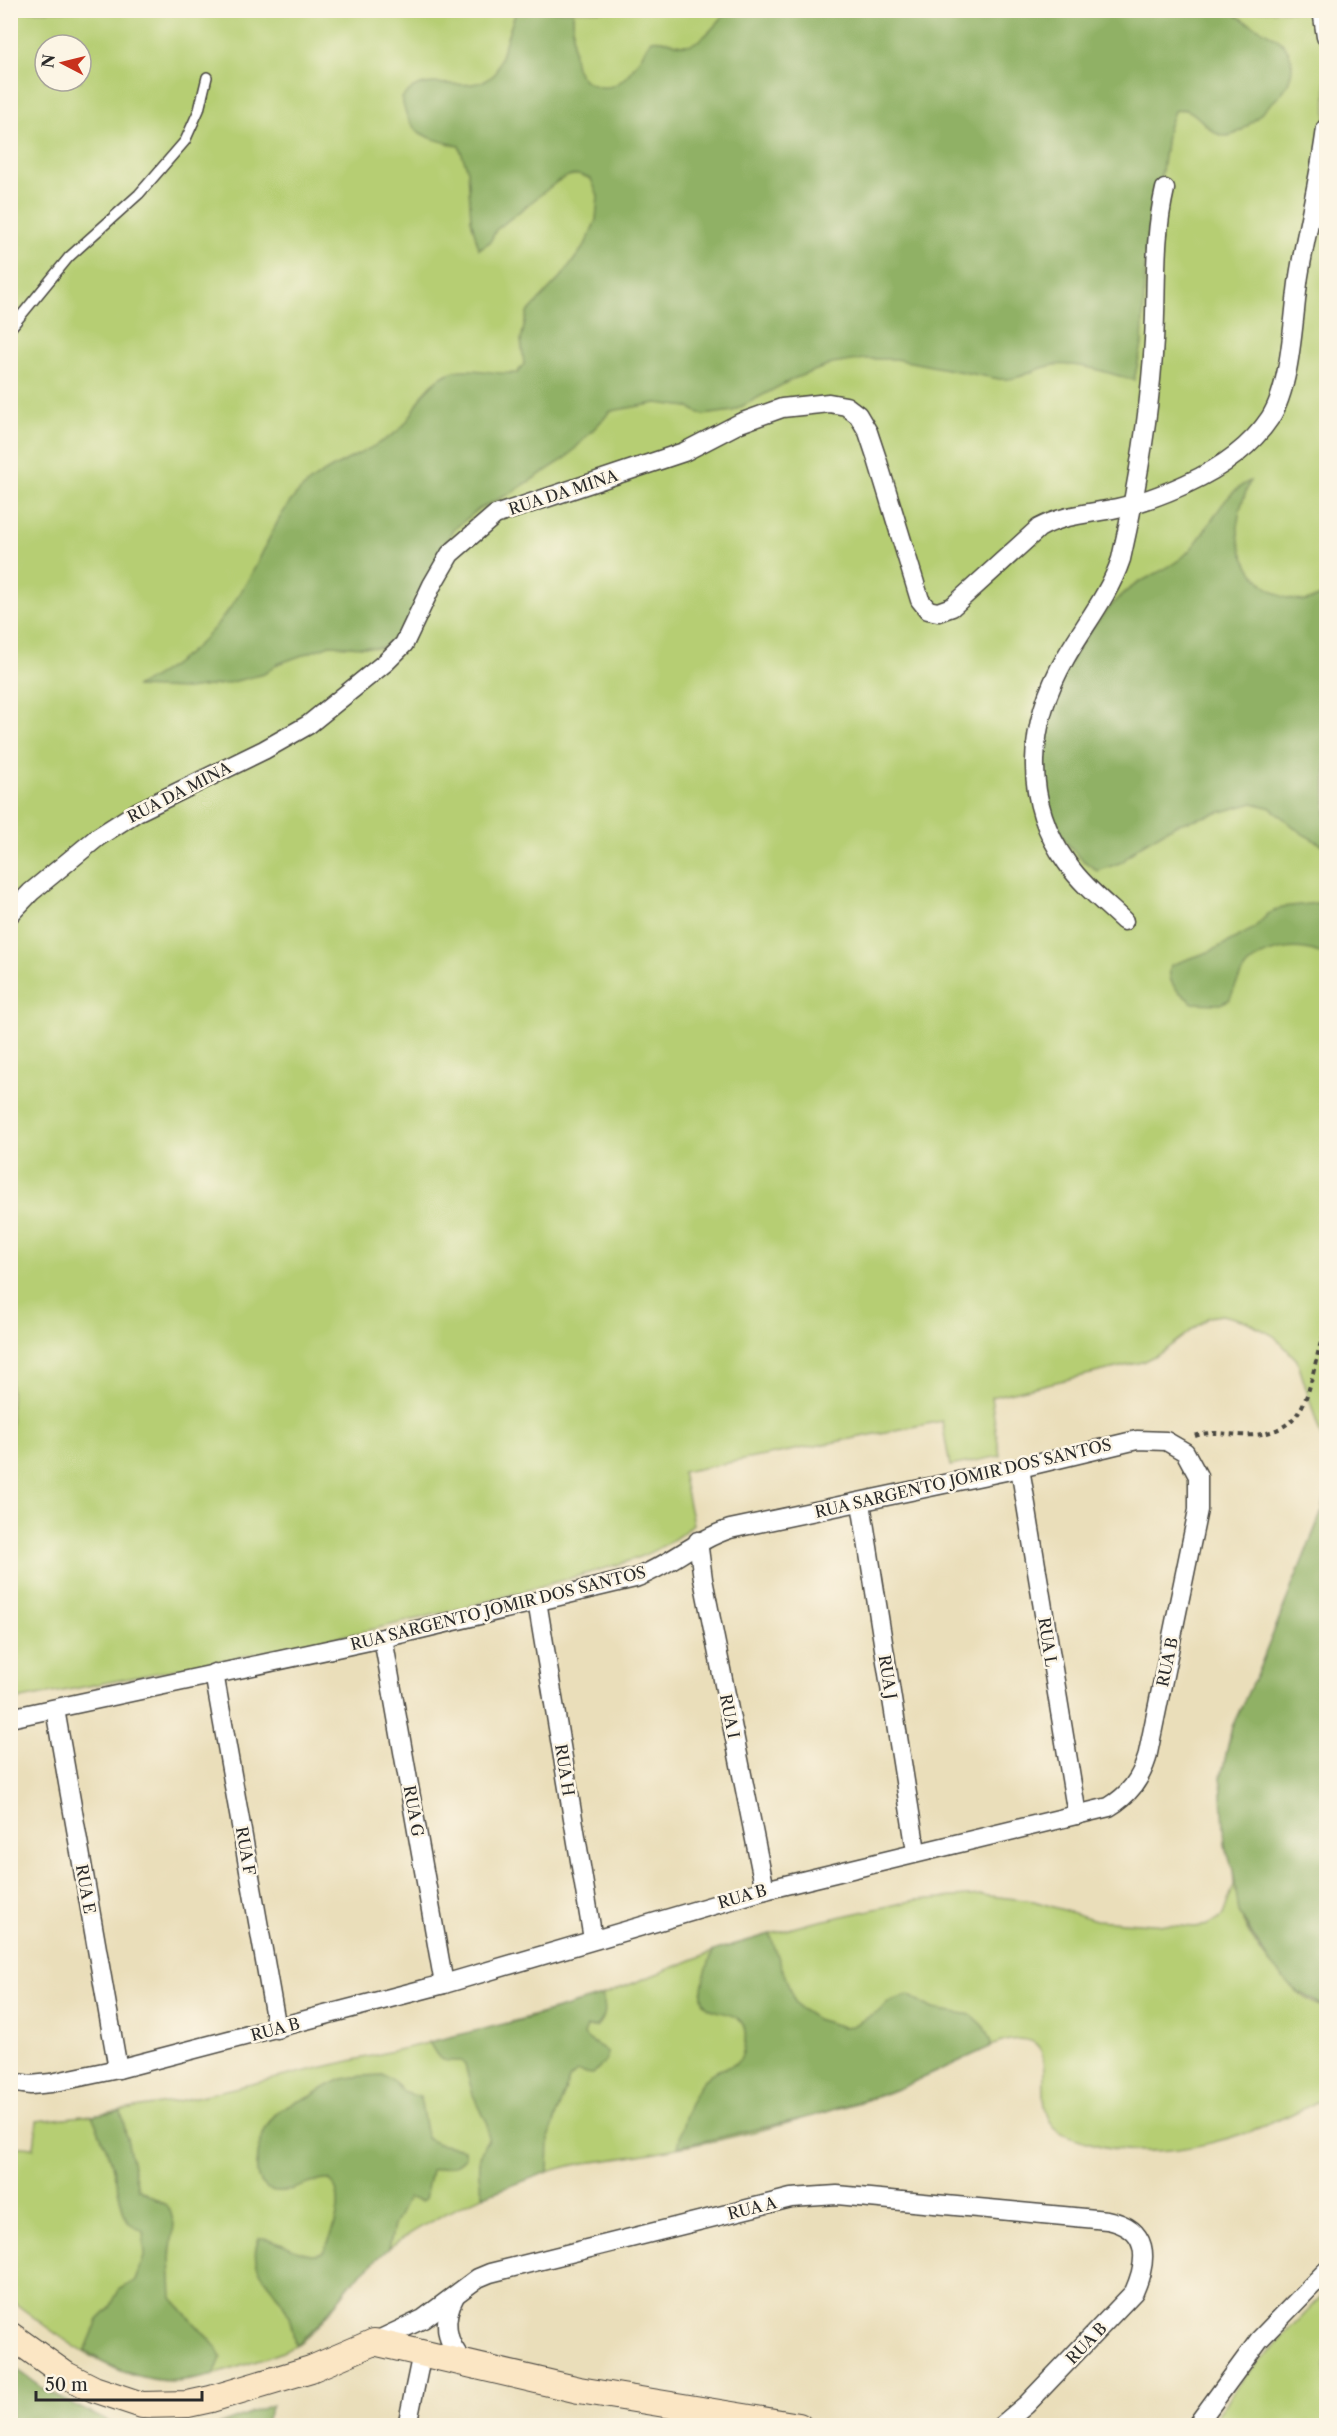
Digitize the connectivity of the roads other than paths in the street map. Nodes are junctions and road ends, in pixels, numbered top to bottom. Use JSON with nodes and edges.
{"nodes":[{"id":1,"x":1322,"y":10,"type":"edge"},
{"id":2,"x":1326,"y":37,"type":"edge"},
{"id":3,"x":207,"y":77,"type":"dead end"},
{"id":4,"x":1326,"y":128,"type":"edge"},
{"id":5,"x":1165,"y":189,"type":"dead end"},
{"id":6,"x":10,"y":330,"type":"edge"},
{"id":7,"x":1130,"y":505,"type":"junction"},
{"id":8,"x":10,"y":914,"type":"edge"},
{"id":9,"x":1124,"y":921,"type":"dead end"},
{"id":10,"x":1179,"y":1448,"type":"joint"},
{"id":11,"x":1020,"y":1468,"type":"junction"},
{"id":12,"x":861,"y":1503,"type":"junction"},
{"id":13,"x":698,"y":1541,"type":"junction"},
{"id":14,"x":537,"y":1600,"type":"junction"},
{"id":15,"x":383,"y":1638,"type":"junction"},
{"id":16,"x":214,"y":1673,"type":"junction"},
{"id":17,"x":55,"y":1709,"type":"junction"},
{"id":18,"x":10,"y":1718,"type":"edge"},
{"id":19,"x":1077,"y":1815,"type":"junction"},
{"id":20,"x":916,"y":1851,"type":"junction"},
{"id":21,"x":765,"y":1890,"type":"junction"},
{"id":22,"x":593,"y":1939,"type":"junction"},
{"id":23,"x":444,"y":1984,"type":"junction"},
{"id":24,"x":277,"y":2029,"type":"junction"},
{"id":25,"x":118,"y":2069,"type":"junction"},
{"id":26,"x":10,"y":2082,"type":"edge"},
{"id":27,"x":1143,"y":2246,"type":"joint"},
{"id":28,"x":1326,"y":2271,"type":"edge"},
{"id":29,"x":456,"y":2294,"type":"junction"},
{"id":30,"x":10,"y":2335,"type":"edge"},
{"id":31,"x":374,"y":2342,"type":"junction"},
{"id":32,"x":423,"y":2353,"type":"junction"},
{"id":33,"x":464,"y":2362,"type":"junction"},
{"id":34,"x":407,"y":2426,"type":"edge"},
{"id":35,"x":799,"y":2426,"type":"edge"},
{"id":36,"x":1001,"y":2426,"type":"edge"},
{"id":37,"x":1196,"y":2426,"type":"edge"}],
"edges":[{"from":1,"to":2,"type":"street"},
{"from":3,"to":6,"type":"lane"},
{"from":4,"to":7,"type":"street"},
{"from":5,"to":7,"type":"street"},
{"from":7,"to":8,"type":"street","name":"RUA DA MINA"},
{"from":7,"to":9,"type":"street"},
{"from":10,"to":11,"type":"street","name":"RUA SARGENTO JOMIR DOS SANTOS"},
{"from":10,"to":19,"type":"street","name":"RUA B"},
{"from":11,"to":12,"type":"street","name":"RUA SARGENTO JOMIR DOS SANTOS"},
{"from":11,"to":19,"type":"street","name":"RUA L"},
{"from":12,"to":13,"type":"street","name":"RUA SARGENTO JOMIR DOS SANTOS"},
{"from":12,"to":20,"type":"street","name":"RUA J"},
{"from":13,"to":14,"type":"street","name":"RUA SARGENTO JOMIR DOS SANTOS"},
{"from":13,"to":21,"type":"street","name":"RUA I"},
{"from":14,"to":15,"type":"street","name":"RUA SARGENTO JOMIR DOS SANTOS"},
{"from":14,"to":22,"type":"street","name":"RUA H"},
{"from":15,"to":16,"type":"street","name":"RUA SARGENTO JOMIR DOS SANTOS"},
{"from":15,"to":23,"type":"street","name":"RUA G"},
{"from":16,"to":17,"type":"street","name":"RUA SARGENTO JOMIR DOS SANTOS"},
{"from":16,"to":24,"type":"street","name":"RUA F"},
{"from":17,"to":18,"type":"street","name":"RUA SARGENTO JOMIR DOS SANTOS"},
{"from":17,"to":25,"type":"street","name":"RUA E"},
{"from":19,"to":20,"type":"street","name":"RUA B"},
{"from":20,"to":21,"type":"street","name":"RUA B"},
{"from":21,"to":22,"type":"street","name":"RUA B"},
{"from":22,"to":23,"type":"street","name":"RUA B"},
{"from":23,"to":24,"type":"street","name":"RUA B"},
{"from":24,"to":25,"type":"street","name":"RUA B"},
{"from":25,"to":26,"type":"street","name":"RUA B"},
{"from":27,"to":29,"type":"street","name":"RUA A"},
{"from":27,"to":36,"type":"street","name":"RUA B"},
{"from":28,"to":37,"type":"street"},
{"from":29,"to":31,"type":"street","name":"RUA A"},
{"from":29,"to":33,"type":"street"},
{"from":30,"to":31,"type":"street"},
{"from":31,"to":32,"type":"street"},
{"from":32,"to":33,"type":"street"},
{"from":32,"to":34,"type":"street"},
{"from":33,"to":35,"type":"street"}]}
